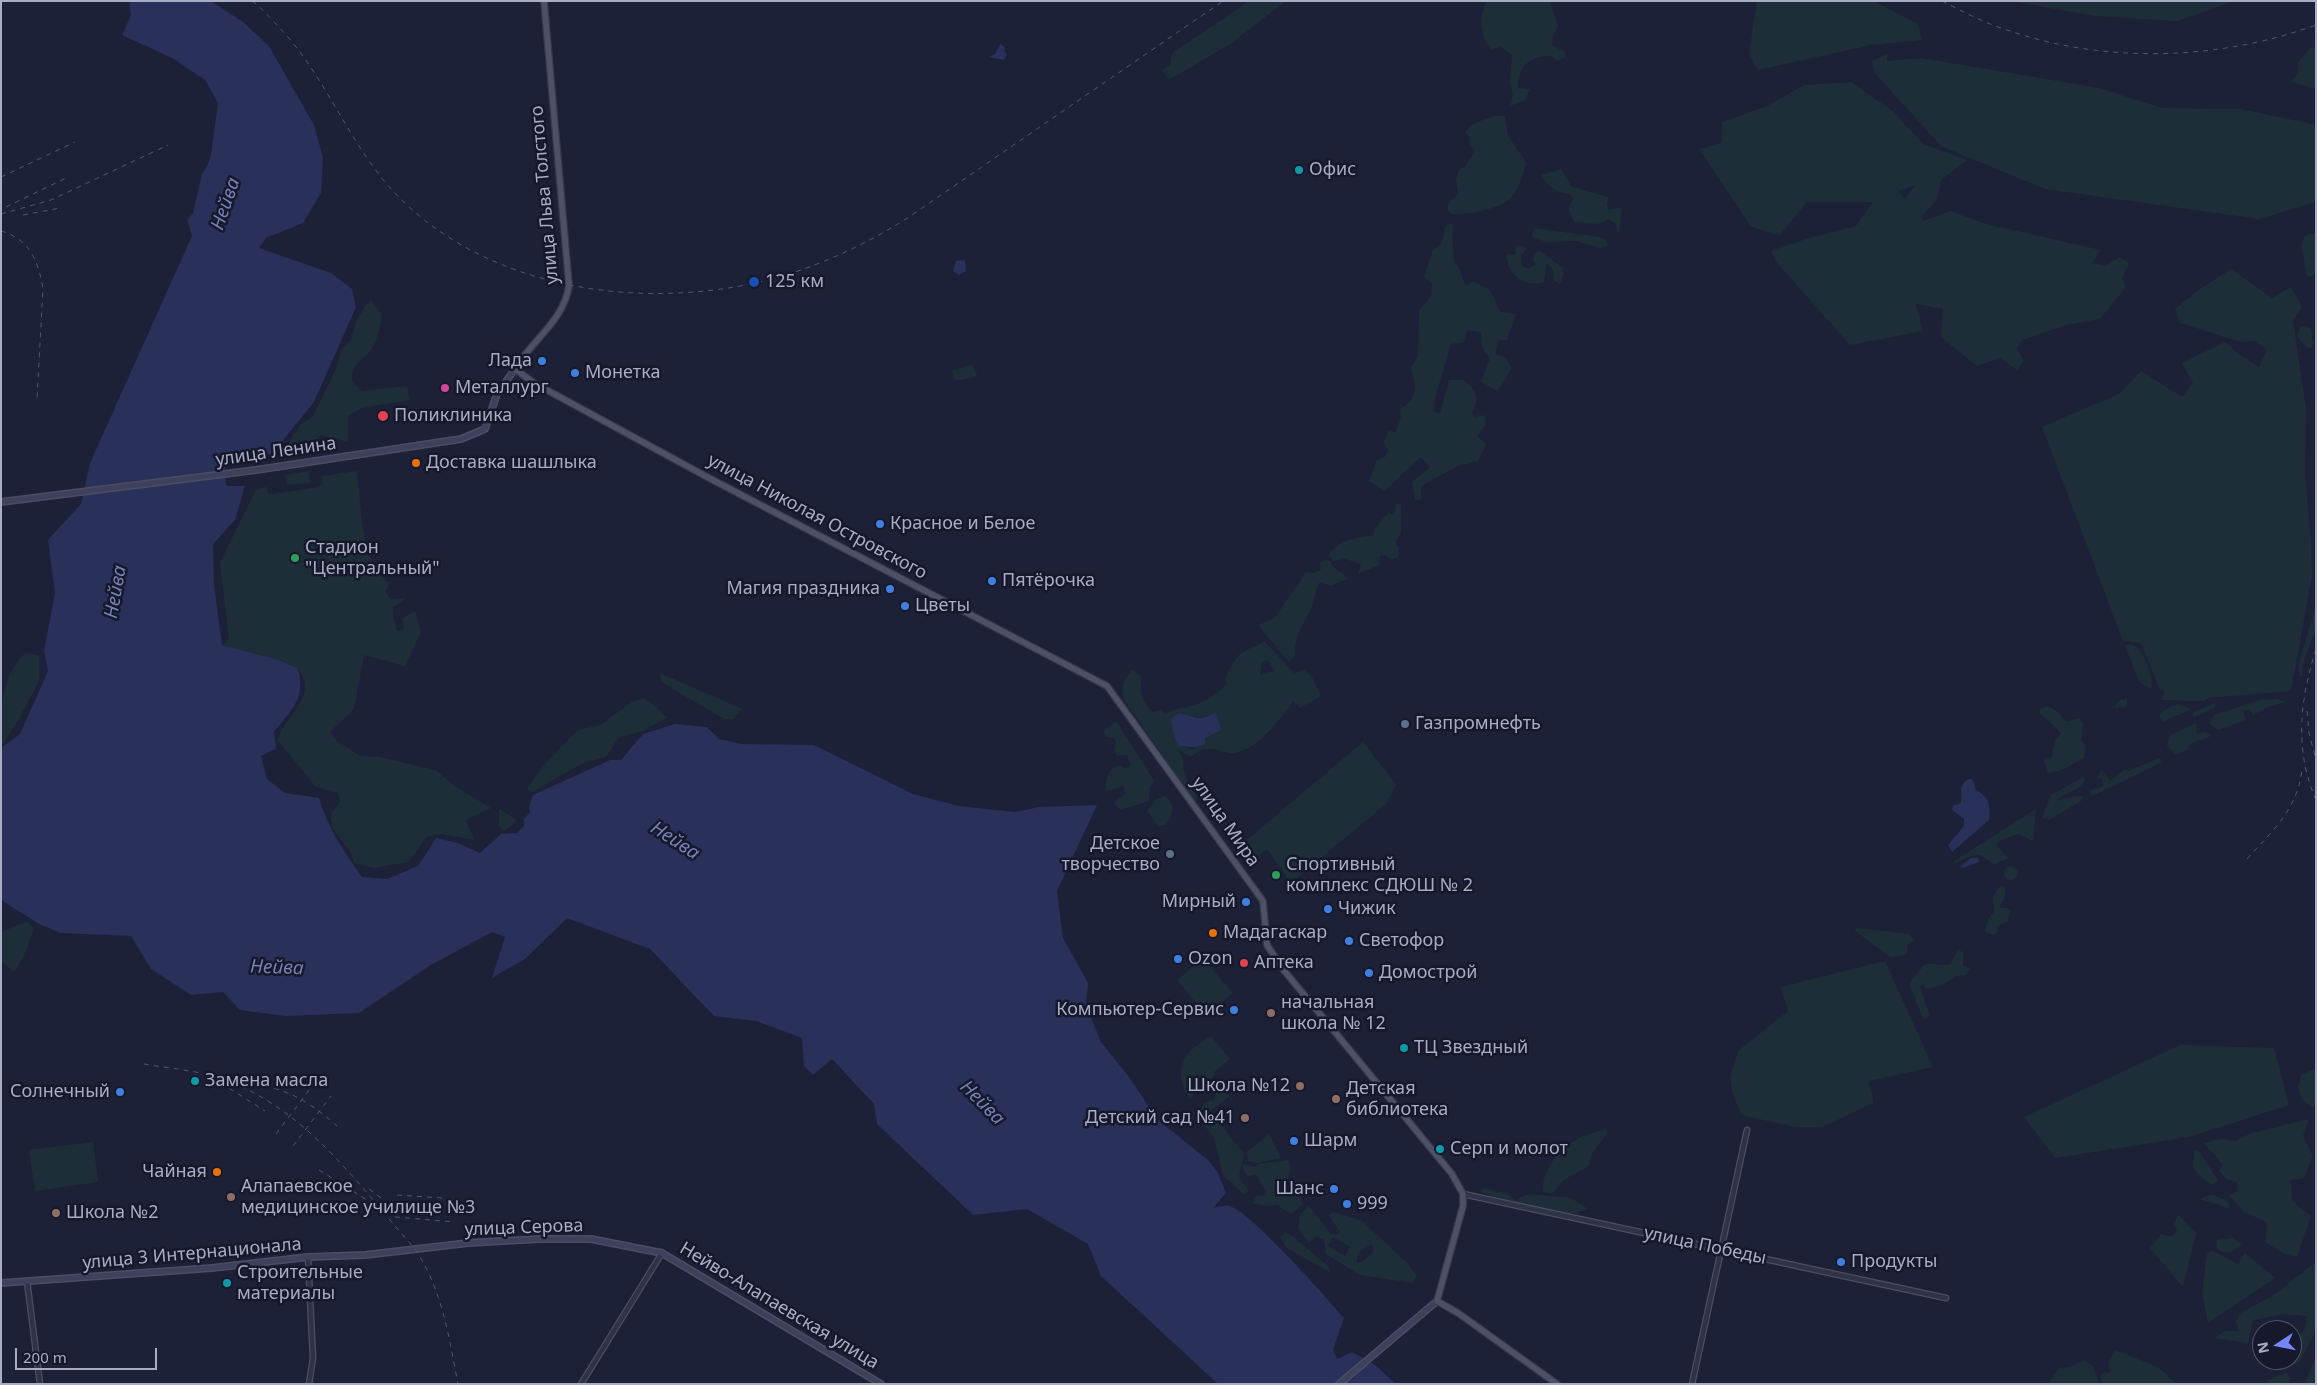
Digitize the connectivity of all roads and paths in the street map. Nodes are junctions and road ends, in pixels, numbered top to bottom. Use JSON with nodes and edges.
{"nodes":[{"id":1,"x":544,"y":1,"type":"edge"},
{"id":2,"x":515,"y":369,"type":"junction"},
{"id":3,"x":1,"y":502,"type":"edge"},
{"id":4,"x":1107,"y":686,"type":"joint"},
{"id":5,"x":1748,"y":1130,"type":"dead end"},
{"id":6,"x":1463,"y":1194,"type":"junction"},
{"id":7,"x":415,"y":1249,"type":"joint"},
{"id":8,"x":1722,"y":1250,"type":"junction"},
{"id":9,"x":662,"y":1253,"type":"junction"},
{"id":10,"x":308,"y":1257,"type":"junction"},
{"id":11,"x":26,"y":1282,"type":"junction"},
{"id":12,"x":1,"y":1283,"type":"edge"},
{"id":13,"x":1946,"y":1298,"type":"dead end"},
{"id":14,"x":1437,"y":1301,"type":"junction"},
{"id":15,"x":40,"y":1384,"type":"edge"},
{"id":16,"x":309,"y":1384,"type":"edge"},
{"id":17,"x":581,"y":1384,"type":"edge"},
{"id":18,"x":881,"y":1384,"type":"edge"},
{"id":19,"x":1339,"y":1384,"type":"edge"},
{"id":20,"x":1558,"y":1384,"type":"edge"},
{"id":21,"x":1692,"y":1384,"type":"edge"}],
"edges":[{"from":1,"to":2,"type":"main road","name":"улица Льва Толстого"},
{"from":2,"to":3,"type":"main road","name":"улица Ленина"},
{"from":2,"to":4,"type":"main road","name":"улица Николая Островского"},
{"from":4,"to":6,"type":"main road","name":"улица Мира"},
{"from":5,"to":8,"type":"street"},
{"from":6,"to":8,"type":"street","name":"улица Победы"},
{"from":6,"to":14,"type":"main road"},
{"from":7,"to":9,"type":"main road","name":"улица Серова"},
{"from":7,"to":10,"type":"main road","name":"улица 3 Интернационала"},
{"from":8,"to":13,"type":"street","name":"улица Победы"},
{"from":8,"to":21,"type":"street"},
{"from":9,"to":17,"type":"street"},
{"from":9,"to":18,"type":"main road","name":"Нейво-Алапаевская улица"},
{"from":10,"to":11,"type":"main road","name":"улица 3 Интернационала"},
{"from":10,"to":16,"type":"street"},
{"from":11,"to":12,"type":"main road","name":"улица 3 Интернационала"},
{"from":11,"to":15,"type":"street"},
{"from":14,"to":19,"type":"main road"},
{"from":14,"to":20,"type":"main road"}]}
